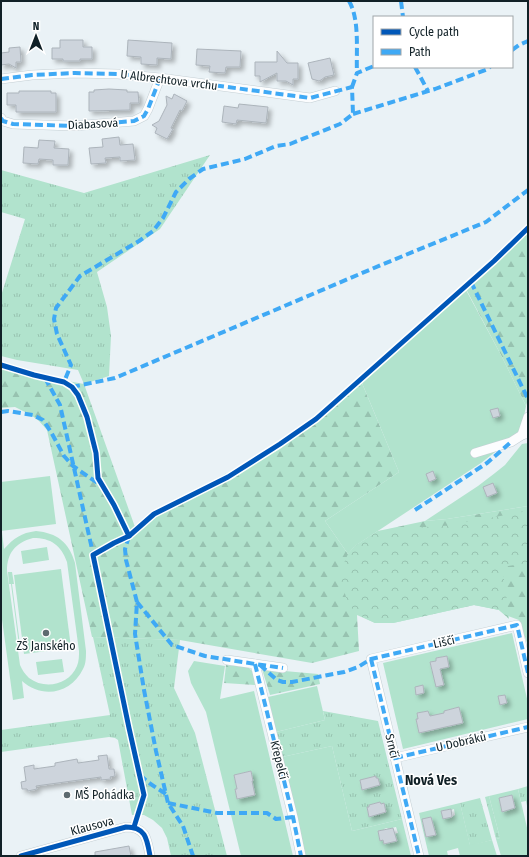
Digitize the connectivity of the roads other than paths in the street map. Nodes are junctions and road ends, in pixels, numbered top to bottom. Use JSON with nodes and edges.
{"nodes":[{"id":1,"x":160,"y":78,"type":"junction"},
{"id":2,"x":1,"y":79,"type":"edge"},
{"id":3,"x":335,"y":91,"type":"dead end"},
{"id":4,"x":1,"y":118,"type":"edge"},
{"id":5,"x":528,"y":417,"type":"edge"},
{"id":6,"x":525,"y":434,"type":"edge"},
{"id":7,"x":475,"y":453,"type":"dead end"},
{"id":8,"x":526,"y":649,"type":"edge"},
{"id":9,"x":372,"y":659,"type":"joint"},
{"id":10,"x":227,"y":660,"type":"dead end"},
{"id":11,"x":255,"y":664,"type":"junction"},
{"id":12,"x":283,"y":668,"type":"dead end"},
{"id":13,"x":528,"y":673,"type":"edge"},
{"id":14,"x":528,"y":727,"type":"edge"},
{"id":15,"x":395,"y":758,"type":"junction"},
{"id":16,"x":21,"y":856,"type":"edge"},
{"id":17,"x":150,"y":856,"type":"edge"},
{"id":18,"x":301,"y":856,"type":"edge"},
{"id":19,"x":419,"y":856,"type":"edge"}],
"edges":[{"from":1,"to":2,"type":"street","name":"U Albrechtova vrchu"},
{"from":1,"to":3,"type":"street","name":"U Albrechtova vrchu"},
{"from":1,"to":4,"type":"street","name":"Diabasová"},
{"from":5,"to":6,"type":"street"},
{"from":6,"to":7,"type":"street"},
{"from":8,"to":9,"type":"street","name":"Liščí"},
{"from":8,"to":13,"type":"street"},
{"from":9,"to":15,"type":"street","name":"Srnčí"},
{"from":10,"to":11,"type":"street"},
{"from":11,"to":12,"type":"street"},
{"from":11,"to":18,"type":"street","name":"Křepelčí"},
{"from":14,"to":15,"type":"street","name":"U Dobráků"},
{"from":15,"to":19,"type":"street","name":"Srnčí"},
{"from":16,"to":17,"type":"street","name":"Klausova"}]}
